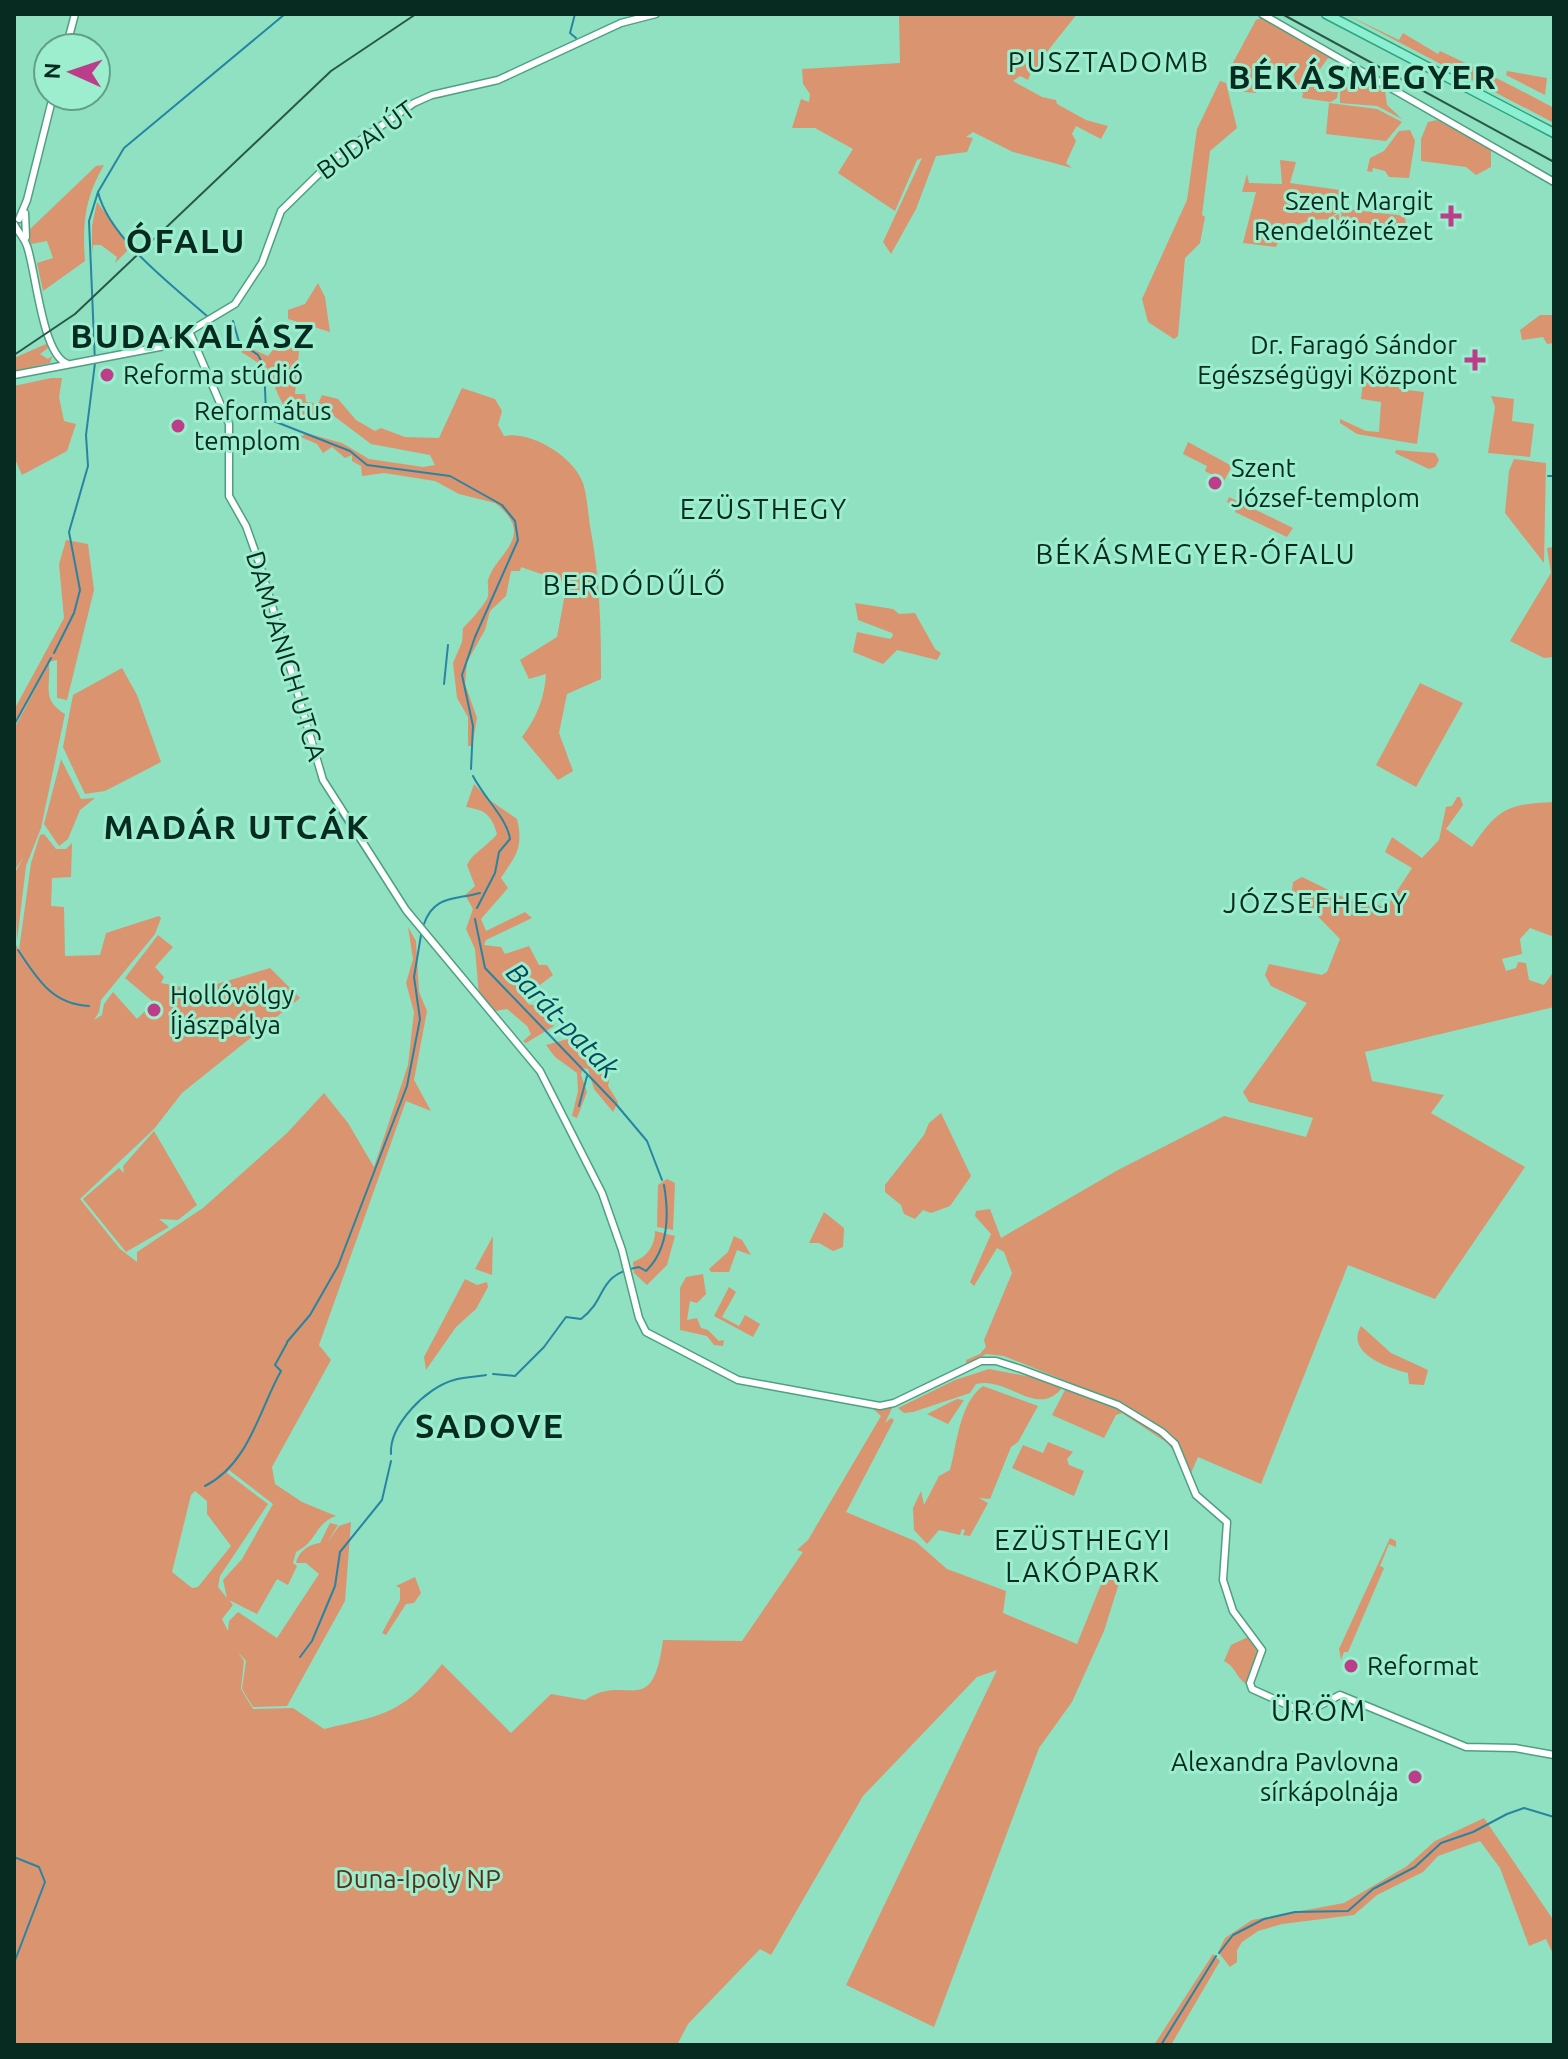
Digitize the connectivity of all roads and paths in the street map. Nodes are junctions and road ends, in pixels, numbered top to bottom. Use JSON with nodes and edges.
{"nodes":[{"id":1,"x":656,"y":14,"type":"edge"},
{"id":2,"x":1262,"y":14,"type":"edge"},
{"id":3,"x":1326,"y":14,"type":"edge"},
{"id":4,"x":1338,"y":14,"type":"edge"},
{"id":5,"x":49,"y":112,"type":"edge"},
{"id":6,"x":1554,"y":130,"type":"edge"},
{"id":7,"x":1554,"y":182,"type":"edge"},
{"id":8,"x":18,"y":223,"type":"edge"},
{"id":9,"x":193,"y":330,"type":"junction"},
{"id":10,"x":60,"y":362,"type":"junction"},
{"id":11,"x":14,"y":375,"type":"edge"},
{"id":12,"x":1320,"y":1694,"type":"dead end"},
{"id":13,"x":1328,"y":1699,"type":"junction"},
{"id":14,"x":1554,"y":1755,"type":"edge"}],
"edges":[{"from":1,"to":9,"type":"main road","name":"BUDAI ÚT"},
{"from":2,"to":7,"type":"main road"},
{"from":3,"to":6,"type":"main road"},
{"from":4,"to":6,"type":"main road"},
{"from":5,"to":8,"type":"main road"},
{"from":8,"to":10,"type":"main road"},
{"from":9,"to":10,"type":"main road"},
{"from":9,"to":13,"type":"main road","name":"DAMJANICH UTCA"},
{"from":10,"to":11,"type":"main road"},
{"from":12,"to":13,"type":"main road"},
{"from":13,"to":14,"type":"main road"}]}
